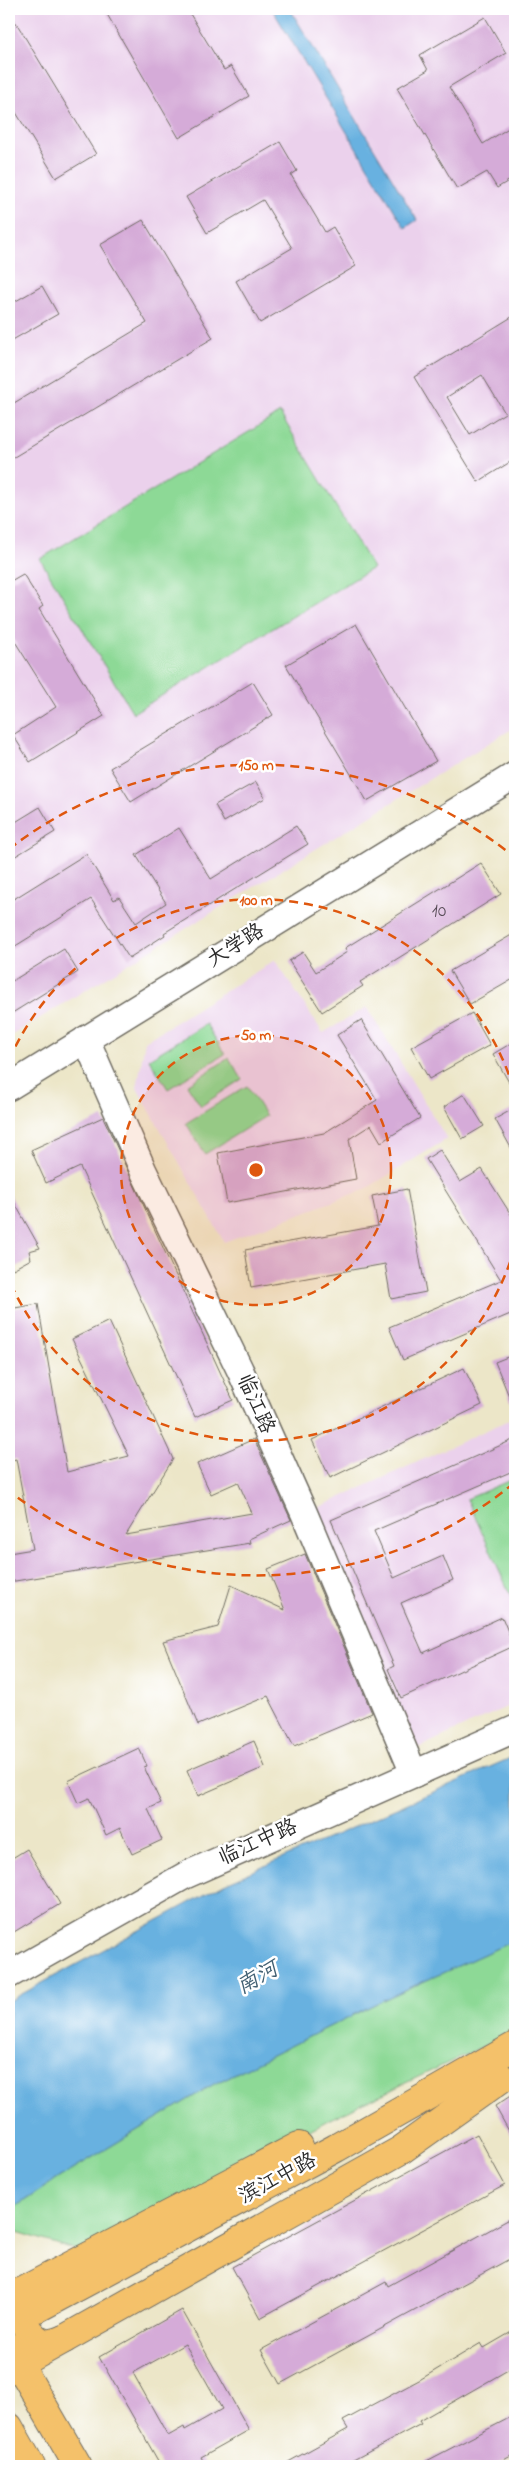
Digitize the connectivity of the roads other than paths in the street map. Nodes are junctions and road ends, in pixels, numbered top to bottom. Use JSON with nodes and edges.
{"nodes":[{"id":1,"x":515,"y":775,"type":"edge"},
{"id":2,"x":86,"y":1038,"type":"junction"},
{"id":3,"x":9,"y":1087,"type":"edge"},
{"id":4,"x":515,"y":1729,"type":"edge"},
{"id":5,"x":414,"y":1774,"type":"junction"},
{"id":6,"x":9,"y":1974,"type":"edge"},
{"id":7,"x":515,"y":2046,"type":"edge"},
{"id":8,"x":503,"y":2070,"type":"edge"},
{"id":9,"x":9,"y":2298,"type":"edge"},
{"id":10,"x":46,"y":2314,"type":"junction"},
{"id":11,"x":12,"y":2361,"type":"edge"},
{"id":12,"x":9,"y":2427,"type":"edge"},
{"id":13,"x":31,"y":2466,"type":"edge"},
{"id":14,"x":78,"y":2466,"type":"edge"}],
"edges":[{"from":1,"to":2,"type":"street","name":"大学路"},
{"from":2,"to":3,"type":"street","name":"大学路"},
{"from":2,"to":5,"type":"street","name":"临江路"},
{"from":4,"to":5,"type":"street","name":"临江中路"},
{"from":5,"to":6,"type":"street","name":"临江中路"},
{"from":7,"to":8,"type":"main road","name":"滨江中路"},
{"from":8,"to":10,"type":"main road","name":"滨江中路"},
{"from":8,"to":10,"type":"main road"},
{"from":9,"to":10,"type":"main road"},
{"from":10,"to":11,"type":"main road"},
{"from":11,"to":14,"type":"main road"},
{"from":12,"to":13,"type":"main road"}]}
